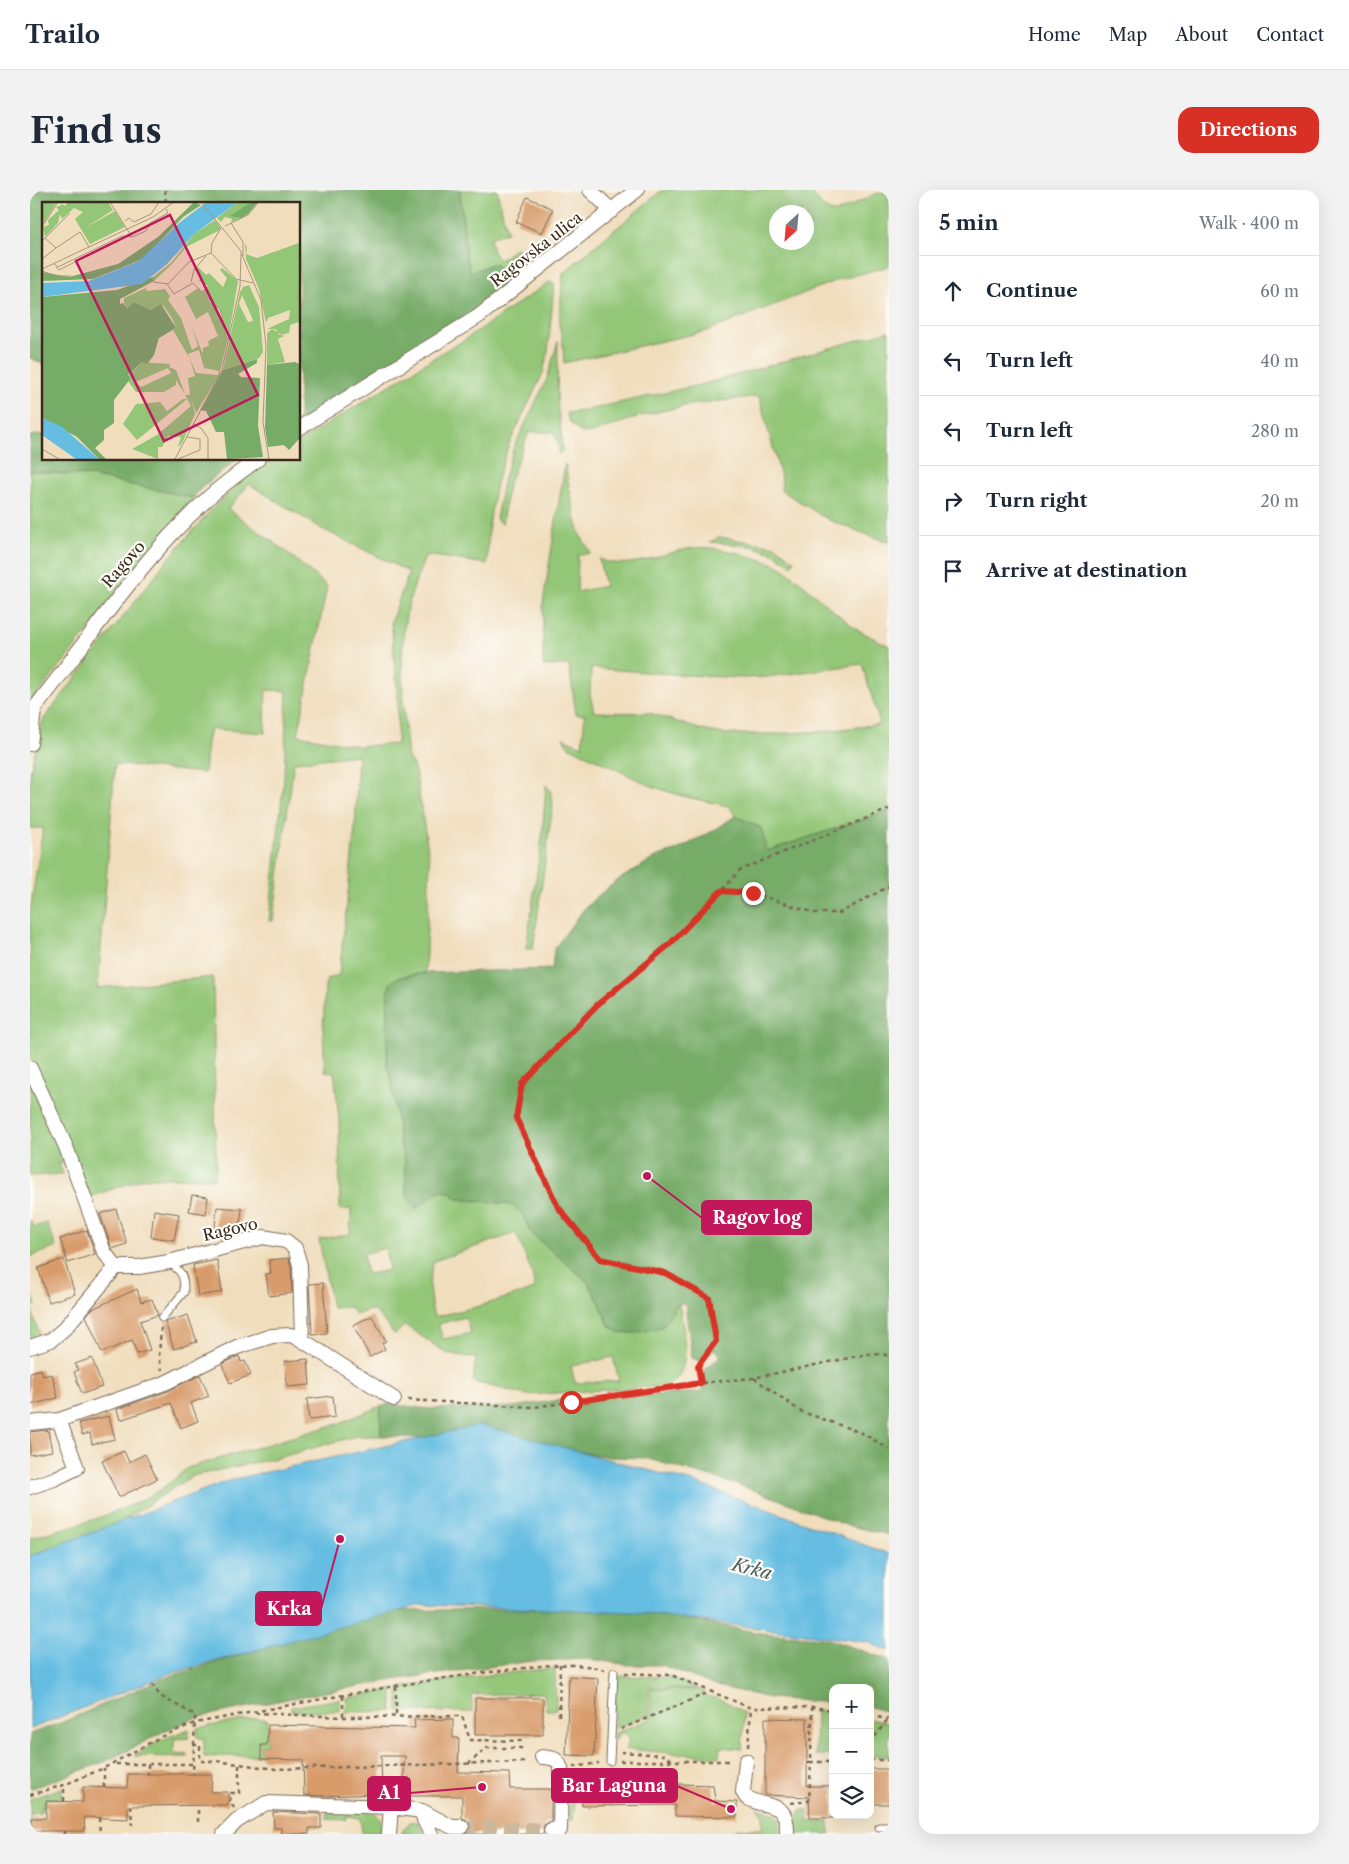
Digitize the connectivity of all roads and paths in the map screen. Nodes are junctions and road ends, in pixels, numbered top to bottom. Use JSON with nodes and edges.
{"nodes":[{"id":1,"x":590,"y":190,"type":"edge"},
{"id":2,"x":637,"y":190,"type":"edge"},
{"id":3,"x":612,"y":211,"type":"junction"},
{"id":4,"x":300,"y":427,"type":"edge"},
{"id":5,"x":257,"y":460,"type":"edge"},
{"id":6,"x":32,"y":712,"type":"edge"},
{"id":7,"x":30,"y":744,"type":"edge"},
{"id":8,"x":889,"y":809,"type":"edge"},
{"id":9,"x":889,"y":886,"type":"edge"},
{"id":10,"x":721,"y":891,"type":"junction"},
{"id":11,"x":30,"y":1068,"type":"edge"},
{"id":12,"x":169,"y":1262,"type":"junction"},
{"id":13,"x":116,"y":1267,"type":"junction"},
{"id":14,"x":162,"y":1318,"type":"joint"},
{"id":15,"x":302,"y":1340,"type":"junction"},
{"id":16,"x":30,"y":1347,"type":"edge"},
{"id":17,"x":889,"y":1355,"type":"edge"},
{"id":18,"x":753,"y":1378,"type":"junction"},
{"id":19,"x":166,"y":1383,"type":"junction"},
{"id":20,"x":701,"y":1383,"type":"junction"},
{"id":21,"x":394,"y":1399,"type":"joint"},
{"id":22,"x":58,"y":1420,"type":"junction"},
{"id":23,"x":30,"y":1423,"type":"edge"},
{"id":24,"x":889,"y":1449,"type":"edge"},
{"id":25,"x":30,"y":1487,"type":"edge"},
{"id":26,"x":560,"y":1664,"type":"junction"},
{"id":27,"x":614,"y":1672,"type":"junction"},
{"id":28,"x":152,"y":1684,"type":"dead end"},
{"id":29,"x":396,"y":1686,"type":"junction"},
{"id":30,"x":710,"y":1692,"type":"junction"},
{"id":31,"x":343,"y":1696,"type":"junction"},
{"id":32,"x":812,"y":1707,"type":"junction"},
{"id":33,"x":751,"y":1708,"type":"junction"},
{"id":34,"x":829,"y":1709,"type":"edge"},
{"id":35,"x":250,"y":1713,"type":"junction"},
{"id":36,"x":396,"y":1716,"type":"junction"},
{"id":37,"x":559,"y":1716,"type":"dead end"},
{"id":38,"x":343,"y":1717,"type":"junction"},
{"id":39,"x":874,"y":1717,"type":"edge"},
{"id":40,"x":888,"y":1719,"type":"edge"},
{"id":41,"x":194,"y":1723,"type":"junction"},
{"id":42,"x":612,"y":1732,"type":"junction"},
{"id":43,"x":874,"y":1738,"type":"edge"},
{"id":44,"x":524,"y":1740,"type":"dead end"},
{"id":45,"x":193,"y":1745,"type":"junction"},
{"id":46,"x":524,"y":1748,"type":"dead end"},
{"id":47,"x":611,"y":1752,"type":"junction"},
{"id":48,"x":542,"y":1757,"type":"dead end"},
{"id":49,"x":874,"y":1760,"type":"edge"},
{"id":50,"x":889,"y":1760,"type":"edge"},
{"id":51,"x":610,"y":1761,"type":"junction"},
{"id":52,"x":746,"y":1761,"type":"junction"},
{"id":53,"x":525,"y":1762,"type":"dead end"},
{"id":54,"x":674,"y":1762,"type":"junction"},
{"id":55,"x":809,"y":1762,"type":"junction"},
{"id":56,"x":829,"y":1762,"type":"edge"},
{"id":57,"x":114,"y":1764,"type":"junction"},
{"id":58,"x":148,"y":1764,"type":"junction"},
{"id":59,"x":192,"y":1764,"type":"junction"},
{"id":60,"x":239,"y":1764,"type":"junction"},
{"id":61,"x":466,"y":1765,"type":"junction"},
{"id":62,"x":104,"y":1768,"type":"junction"},
{"id":63,"x":562,"y":1770,"type":"junction"},
{"id":64,"x":148,"y":1774,"type":"dead end"},
{"id":65,"x":193,"y":1774,"type":"dead end"},
{"id":66,"x":64,"y":1785,"type":"junction"},
{"id":67,"x":104,"y":1787,"type":"dead end"},
{"id":68,"x":231,"y":1793,"type":"dead end"},
{"id":69,"x":30,"y":1795,"type":"edge"},
{"id":70,"x":64,"y":1801,"type":"dead end"},
{"id":71,"x":131,"y":1806,"type":"dead end"},
{"id":72,"x":198,"y":1806,"type":"dead end"},
{"id":73,"x":391,"y":1807,"type":"junction"},
{"id":74,"x":422,"y":1811,"type":"junction"},
{"id":75,"x":99,"y":1818,"type":"dead end"},
{"id":76,"x":198,"y":1822,"type":"dead end"},
{"id":77,"x":132,"y":1825,"type":"dead end"},
{"id":78,"x":100,"y":1826,"type":"junction"},
{"id":79,"x":106,"y":1826,"type":"dead end"},
{"id":80,"x":787,"y":1827,"type":"edge"},
{"id":81,"x":879,"y":1827,"type":"dead end"},
{"id":82,"x":889,"y":1827,"type":"edge"},
{"id":83,"x":462,"y":1828,"type":"tunnel mouth"},
{"id":84,"x":551,"y":1830,"type":"dead end"},
{"id":85,"x":100,"y":1834,"type":"edge"},
{"id":86,"x":224,"y":1834,"type":"edge"},
{"id":87,"x":389,"y":1834,"type":"edge"},
{"id":88,"x":431,"y":1834,"type":"edge"}],
"edges":[{"from":1,"to":3,"type":"street"},
{"from":2,"to":3,"type":"street","name":"Ragovska ulica"},
{"from":3,"to":4,"type":"street","name":"Ragovska ulica"},
{"from":5,"to":6,"type":"street","name":"Ragovo"},
{"from":6,"to":7,"type":"street","name":"Ragovo"},
{"from":8,"to":10,"type":"path"},
{"from":9,"to":10,"type":"path"},
{"from":10,"to":20,"type":"path"},
{"from":11,"to":13,"type":"street"},
{"from":12,"to":13,"type":"street","name":"Ragovo"},
{"from":12,"to":14,"type":"lane"},
{"from":12,"to":15,"type":"street","name":"Ragovo"},
{"from":13,"to":16,"type":"street"},
{"from":14,"to":19,"type":"path"},
{"from":15,"to":19,"type":"street"},
{"from":15,"to":21,"type":"street"},
{"from":17,"to":18,"type":"path"},
{"from":18,"to":20,"type":"path"},
{"from":18,"to":24,"type":"path"},
{"from":19,"to":22,"type":"street"},
{"from":20,"to":21,"type":"path"},
{"from":22,"to":23,"type":"street"},
{"from":22,"to":25,"type":"street"},
{"from":26,"to":27,"type":"path"},
{"from":26,"to":29,"type":"path"},
{"from":26,"to":37,"type":"path"},
{"from":27,"to":30,"type":"path"},
{"from":27,"to":42,"type":"lane"},
{"from":28,"to":41,"type":"path"},
{"from":29,"to":31,"type":"path"},
{"from":29,"to":36,"type":"path"},
{"from":30,"to":33,"type":"path"},
{"from":30,"to":42,"type":"path"},
{"from":31,"to":35,"type":"path"},
{"from":31,"to":38,"type":"path"},
{"from":32,"to":33,"type":"path"},
{"from":32,"to":34,"type":"path"},
{"from":32,"to":55,"type":"path"},
{"from":33,"to":52,"type":"path"},
{"from":35,"to":38,"type":"path"},
{"from":35,"to":41,"type":"path"},
{"from":36,"to":38,"type":"path"},
{"from":36,"to":44,"type":"path"},
{"from":39,"to":40,"type":"path"},
{"from":40,"to":43,"type":"path"},
{"from":41,"to":45,"type":"path"},
{"from":41,"to":57,"type":"path"},
{"from":42,"to":47,"type":"lane"},
{"from":45,"to":59,"type":"path"},
{"from":45,"to":60,"type":"path"},
{"from":46,"to":61,"type":"path"},
{"from":47,"to":51,"type":"lane"},
{"from":47,"to":54,"type":"path"},
{"from":48,"to":63,"type":"street"},
{"from":49,"to":50,"type":"path"},
{"from":51,"to":54,"type":"path"},
{"from":51,"to":63,"type":"path"},
{"from":52,"to":54,"type":"path"},
{"from":52,"to":80,"type":"street"},
{"from":53,"to":61,"type":"path"},
{"from":55,"to":56,"type":"path"},
{"from":55,"to":80,"type":"path"},
{"from":57,"to":58,"type":"path"},
{"from":57,"to":62,"type":"path"},
{"from":58,"to":59,"type":"path"},
{"from":58,"to":64,"type":"path"},
{"from":59,"to":65,"type":"path"},
{"from":60,"to":61,"type":"path"},
{"from":60,"to":68,"type":"path"},
{"from":62,"to":66,"type":"path"},
{"from":62,"to":67,"type":"path"},
{"from":63,"to":84,"type":"street"},
{"from":66,"to":69,"type":"path"},
{"from":66,"to":70,"type":"path"},
{"from":71,"to":77,"type":"path"},
{"from":72,"to":76,"type":"path"},
{"from":73,"to":74,"type":"street"},
{"from":73,"to":86,"type":"street"},
{"from":73,"to":87,"type":"street"},
{"from":74,"to":83,"type":"street"},
{"from":74,"to":88,"type":"street"},
{"from":75,"to":78,"type":"path"},
{"from":78,"to":79,"type":"path"},
{"from":78,"to":85,"type":"path"},
{"from":81,"to":82,"type":"lane"}]}
